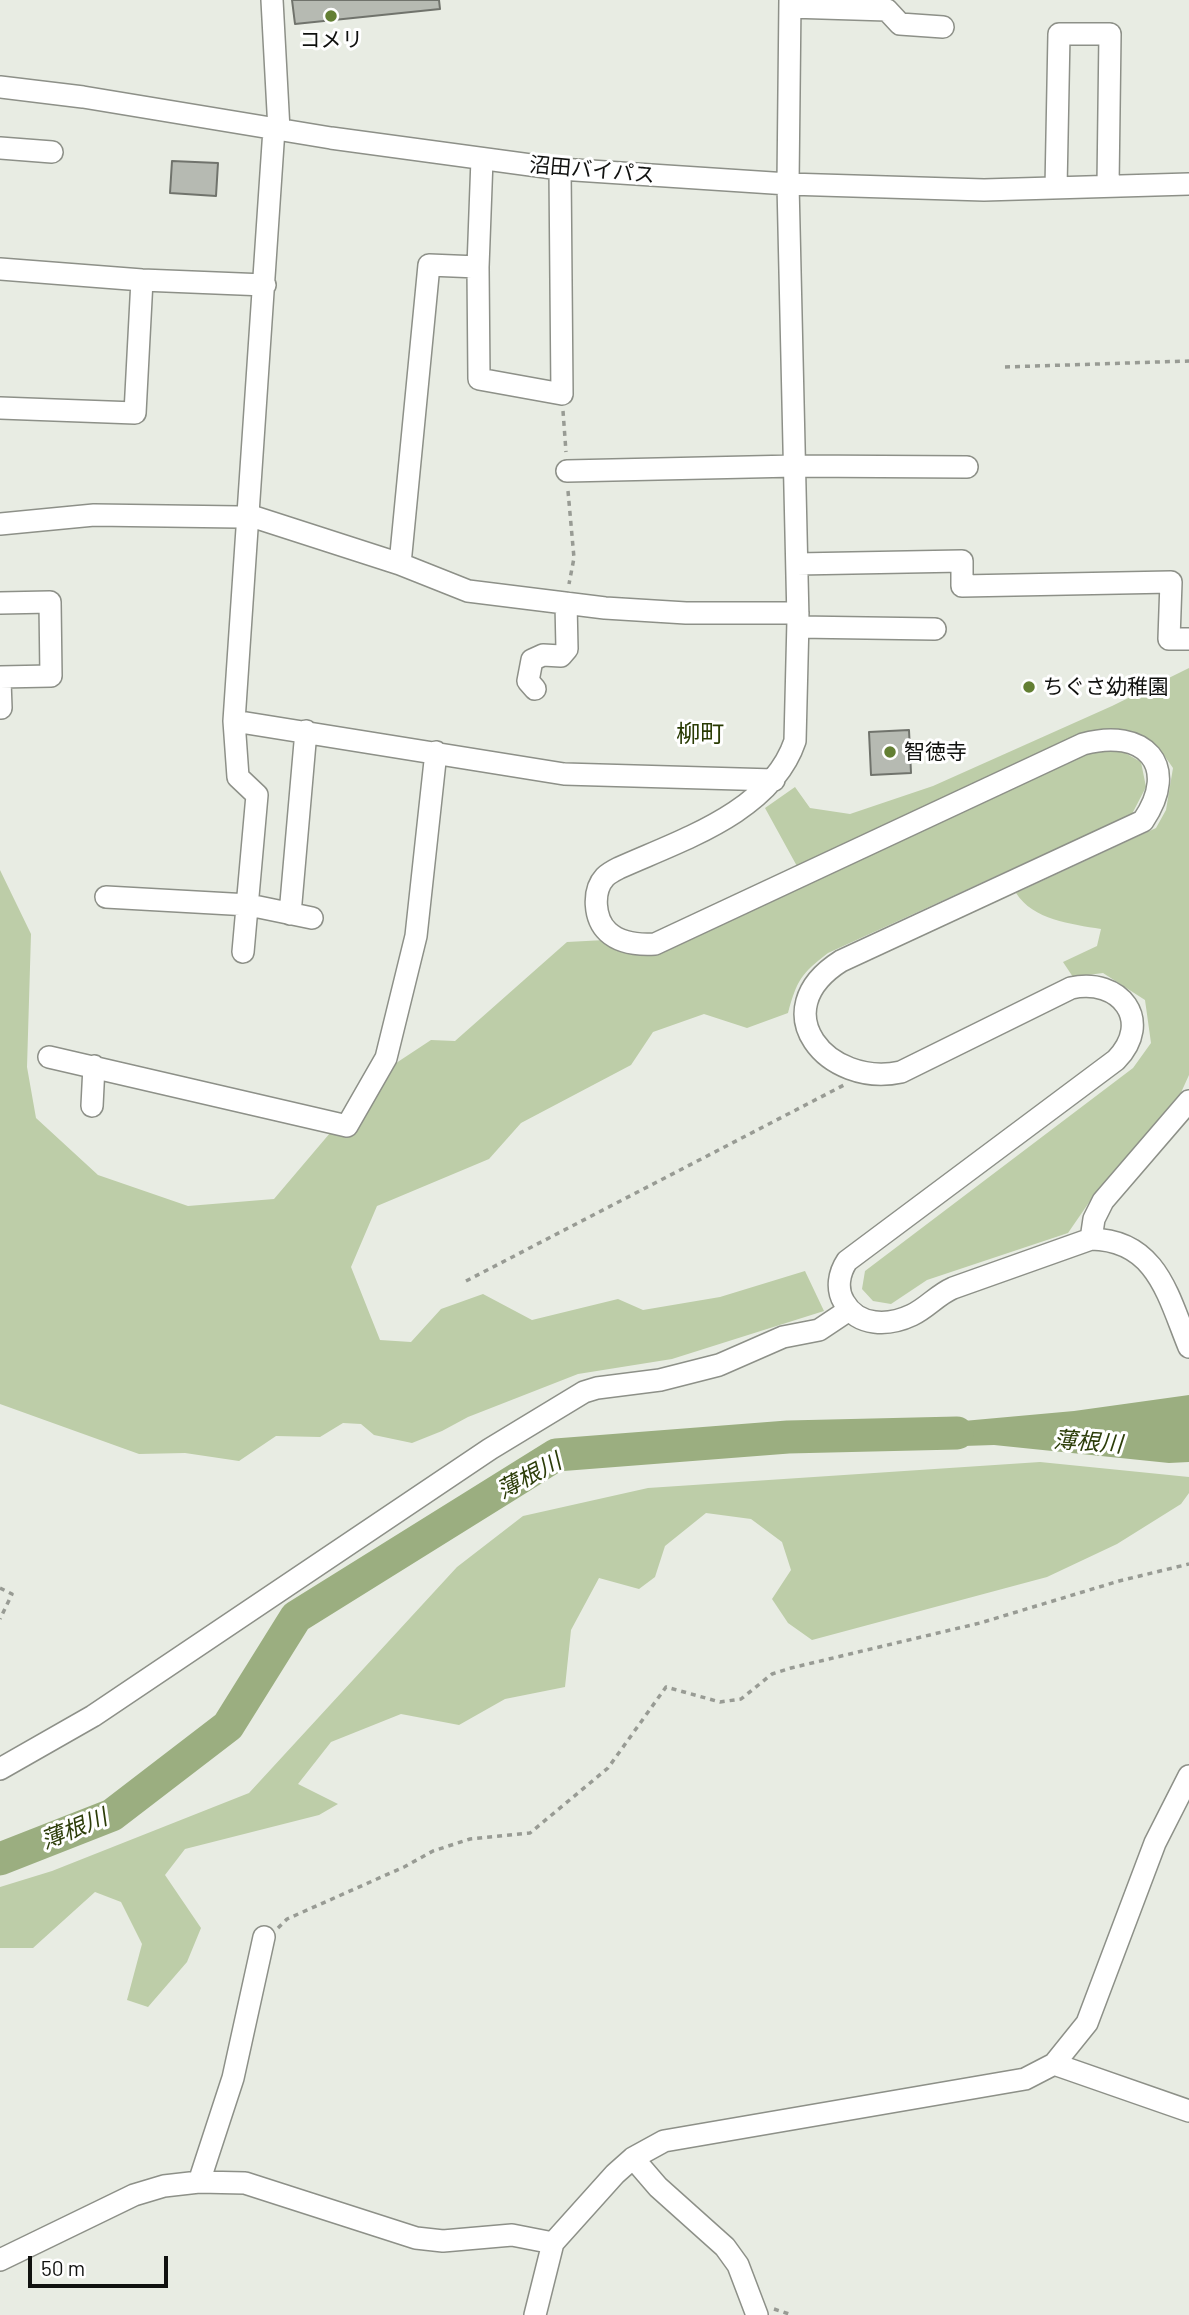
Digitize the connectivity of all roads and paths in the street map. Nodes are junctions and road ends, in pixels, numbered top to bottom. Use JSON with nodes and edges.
{"nodes":[{"id":1,"x":272,"y":0,"type":"edge"},
{"id":2,"x":790,"y":4,"type":"edge"},
{"id":3,"x":943,"y":27,"type":"dead end"},
{"id":4,"x":0,"y":87,"type":"edge"},
{"id":5,"x":277,"y":129,"type":"junction"},
{"id":6,"x":0,"y":148,"type":"edge"},
{"id":7,"x":52,"y":152,"type":"dead end"},
{"id":8,"x":482,"y":159,"type":"junction"},
{"id":9,"x":560,"y":169,"type":"junction"},
{"id":10,"x":1189,"y":173,"type":"edge"},
{"id":11,"x":788,"y":184,"type":"junction"},
{"id":12,"x":1189,"y":184,"type":"edge"},
{"id":13,"x":1108,"y":185,"type":"junction"},
{"id":14,"x":1056,"y":188,"type":"junction"},
{"id":15,"x":478,"y":267,"type":"junction"},
{"id":16,"x":0,"y":269,"type":"edge"},
{"id":17,"x":142,"y":280,"type":"junction"},
{"id":18,"x":265,"y":285,"type":"junction"},
{"id":19,"x":1189,"y":361,"type":"edge"},
{"id":20,"x":1005,"y":367,"type":"dead end"},
{"id":21,"x":562,"y":394,"type":"junction"},
{"id":22,"x":0,"y":408,"type":"edge"},
{"id":23,"x":795,"y":466,"type":"junction"},
{"id":24,"x":967,"y":467,"type":"dead end"},
{"id":25,"x":567,"y":471,"type":"junction"},
{"id":26,"x":248,"y":515,"type":"junction"},
{"id":27,"x":0,"y":524,"type":"edge"},
{"id":28,"x":400,"y":564,"type":"junction"},
{"id":29,"x":797,"y":564,"type":"junction"},
{"id":30,"x":0,"y":603,"type":"edge"},
{"id":31,"x":566,"y":603,"type":"junction"},
{"id":32,"x":798,"y":620,"type":"junction"},
{"id":33,"x":935,"y":629,"type":"dead end"},
{"id":34,"x":1189,"y":639,"type":"edge"},
{"id":35,"x":0,"y":679,"type":"edge"},
{"id":36,"x":535,"y":689,"type":"dead end"},
{"id":37,"x":1,"y":708,"type":"edge"},
{"id":38,"x":234,"y":721,"type":"junction"},
{"id":39,"x":306,"y":732,"type":"junction"},
{"id":40,"x":436,"y":752,"type":"junction"},
{"id":41,"x":774,"y":780,"type":"junction"},
{"id":42,"x":106,"y":897,"type":"dead end"},
{"id":43,"x":249,"y":905,"type":"junction"},
{"id":44,"x":290,"y":914,"type":"junction"},
{"id":45,"x":312,"y":918,"type":"dead end"},
{"id":46,"x":243,"y":952,"type":"dead end"},
{"id":47,"x":48,"y":1057,"type":"dead end"},
{"id":48,"x":94,"y":1066,"type":"junction"},
{"id":49,"x":858,"y":1072,"type":"junction"},
{"id":50,"x":1189,"y":1101,"type":"edge"},
{"id":51,"x":92,"y":1106,"type":"dead end"},
{"id":52,"x":1091,"y":1239,"type":"junction"},
{"id":53,"x":466,"y":1281,"type":"dead end"},
{"id":54,"x":849,"y":1310,"type":"junction"},
{"id":55,"x":1189,"y":1347,"type":"edge"},
{"id":56,"x":1189,"y":1564,"type":"edge"},
{"id":57,"x":0,"y":1588,"type":"edge"},
{"id":58,"x":0,"y":1619,"type":"edge"},
{"id":59,"x":0,"y":1769,"type":"edge"},
{"id":60,"x":1189,"y":1776,"type":"edge"},
{"id":61,"x":264,"y":1937,"type":"joint"},
{"id":62,"x":1054,"y":2064,"type":"junction"},
{"id":63,"x":1189,"y":2111,"type":"edge"},
{"id":64,"x":633,"y":2158,"type":"junction"},
{"id":65,"x":198,"y":2182,"type":"junction"},
{"id":66,"x":553,"y":2243,"type":"junction"},
{"id":67,"x":0,"y":2260,"type":"edge"},
{"id":68,"x":535,"y":2315,"type":"edge"},
{"id":69,"x":757,"y":2315,"type":"edge"}],
"edges":[{"from":1,"to":5,"type":"street"},
{"from":2,"to":3,"type":"street"},
{"from":2,"to":11,"type":"street"},
{"from":4,"to":5,"type":"street","name":"沼田バイパス"},
{"from":5,"to":8,"type":"street","name":"沼田バイパス"},
{"from":5,"to":18,"type":"street"},
{"from":6,"to":7,"type":"street"},
{"from":8,"to":9,"type":"street","name":"沼田バイパス"},
{"from":8,"to":15,"type":"street"},
{"from":9,"to":11,"type":"street","name":"沼田バイパス"},
{"from":9,"to":21,"type":"street"},
{"from":10,"to":12,"type":"street"},
{"from":11,"to":14,"type":"street","name":"沼田バイパス"},
{"from":11,"to":23,"type":"street"},
{"from":12,"to":13,"type":"street","name":"沼田バイパス"},
{"from":13,"to":14,"type":"street","name":"沼田バイパス"},
{"from":13,"to":14,"type":"street"},
{"from":15,"to":21,"type":"street"},
{"from":15,"to":28,"type":"street"},
{"from":16,"to":17,"type":"street"},
{"from":17,"to":18,"type":"street"},
{"from":17,"to":22,"type":"street"},
{"from":18,"to":26,"type":"street"},
{"from":19,"to":20,"type":"path"},
{"from":21,"to":25,"type":"path"},
{"from":23,"to":24,"type":"street"},
{"from":23,"to":25,"type":"street"},
{"from":23,"to":29,"type":"street"},
{"from":25,"to":31,"type":"path"},
{"from":26,"to":27,"type":"street"},
{"from":26,"to":28,"type":"street"},
{"from":26,"to":38,"type":"street"},
{"from":28,"to":31,"type":"street"},
{"from":29,"to":32,"type":"street"},
{"from":29,"to":34,"type":"street"},
{"from":30,"to":35,"type":"street"},
{"from":31,"to":32,"type":"street"},
{"from":31,"to":36,"type":"street"},
{"from":32,"to":33,"type":"street"},
{"from":32,"to":41,"type":"street"},
{"from":35,"to":37,"type":"street"},
{"from":38,"to":39,"type":"street"},
{"from":38,"to":43,"type":"street"},
{"from":39,"to":40,"type":"street"},
{"from":39,"to":44,"type":"street"},
{"from":40,"to":41,"type":"street"},
{"from":40,"to":48,"type":"street"},
{"from":41,"to":49,"type":"street"},
{"from":42,"to":43,"type":"street"},
{"from":43,"to":44,"type":"street"},
{"from":43,"to":46,"type":"street"},
{"from":44,"to":45,"type":"street"},
{"from":47,"to":48,"type":"street"},
{"from":48,"to":51,"type":"street"},
{"from":49,"to":53,"type":"path"},
{"from":49,"to":54,"type":"street"},
{"from":50,"to":52,"type":"street"},
{"from":52,"to":54,"type":"street"},
{"from":52,"to":55,"type":"street"},
{"from":54,"to":59,"type":"street"},
{"from":56,"to":61,"type":"path"},
{"from":57,"to":58,"type":"path"},
{"from":60,"to":62,"type":"street"},
{"from":61,"to":65,"type":"street"},
{"from":62,"to":63,"type":"street"},
{"from":62,"to":64,"type":"street"},
{"from":64,"to":66,"type":"street"},
{"from":64,"to":69,"type":"street"},
{"from":65,"to":66,"type":"street"},
{"from":65,"to":67,"type":"street"},
{"from":66,"to":68,"type":"street"}]}
